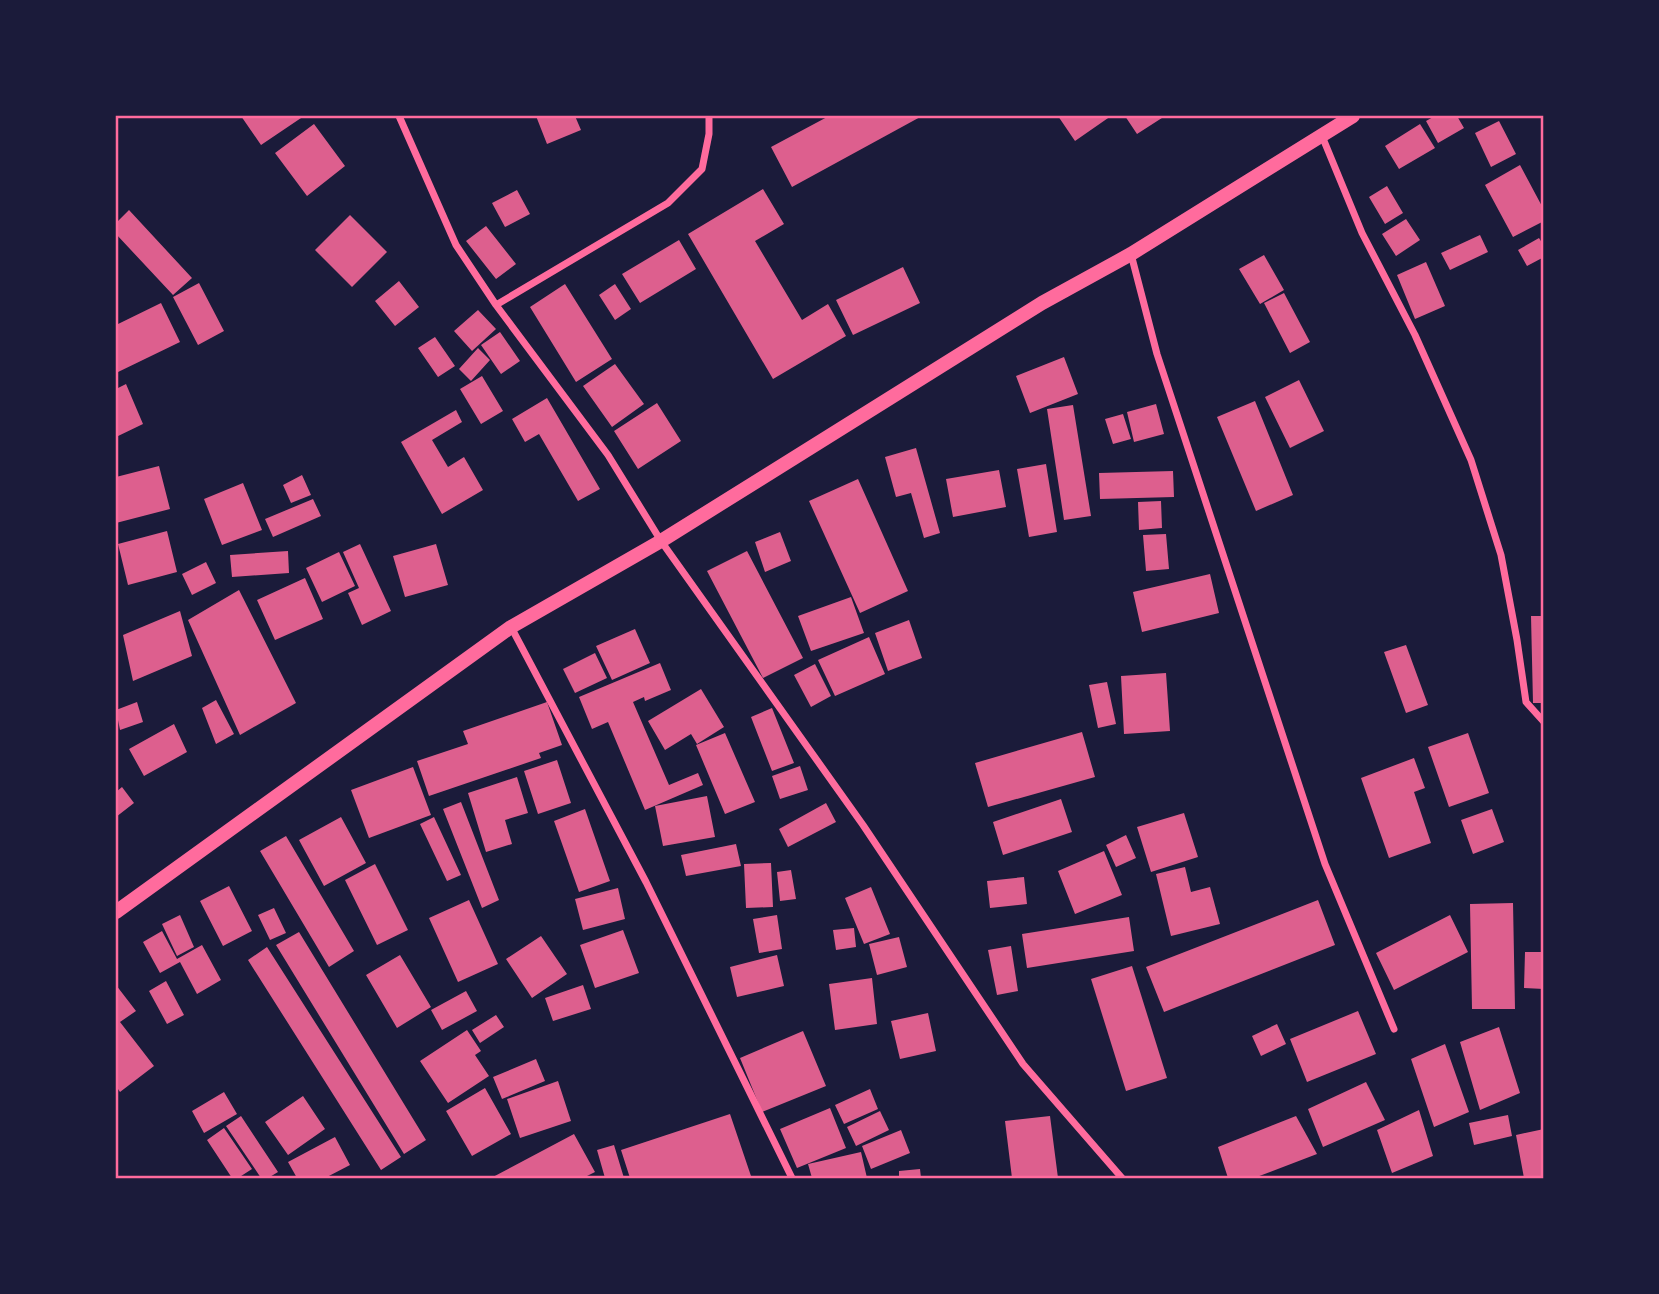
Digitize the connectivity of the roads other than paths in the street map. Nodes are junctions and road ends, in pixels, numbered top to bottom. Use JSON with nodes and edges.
{"nodes":[{"id":1,"x":399,"y":116,"type":"edge"},
{"id":2,"x":709,"y":116,"type":"edge"},
{"id":3,"x":1353,"y":116,"type":"edge"},
{"id":4,"x":1322,"y":136,"type":"junction"},
{"id":5,"x":1131,"y":254,"type":"junction"},
{"id":6,"x":496,"y":305,"type":"junction"},
{"id":7,"x":661,"y":541,"type":"junction"},
{"id":8,"x":511,"y":627,"type":"junction"},
{"id":9,"x":1544,"y":722,"type":"edge"},
{"id":10,"x":116,"y":912,"type":"edge"},
{"id":11,"x":1394,"y":1029,"type":"dead end"},
{"id":12,"x":793,"y":1178,"type":"edge"},
{"id":13,"x":1122,"y":1178,"type":"edge"}],
"edges":[{"from":1,"to":6,"type":"street"},
{"from":2,"to":6,"type":"street"},
{"from":3,"to":4,"type":"main road"},
{"from":4,"to":5,"type":"main road"},
{"from":4,"to":9,"type":"street"},
{"from":5,"to":7,"type":"main road"},
{"from":5,"to":11,"type":"street"},
{"from":6,"to":7,"type":"street"},
{"from":7,"to":8,"type":"main road"},
{"from":7,"to":13,"type":"street"},
{"from":8,"to":10,"type":"main road"},
{"from":8,"to":12,"type":"street"}]}
